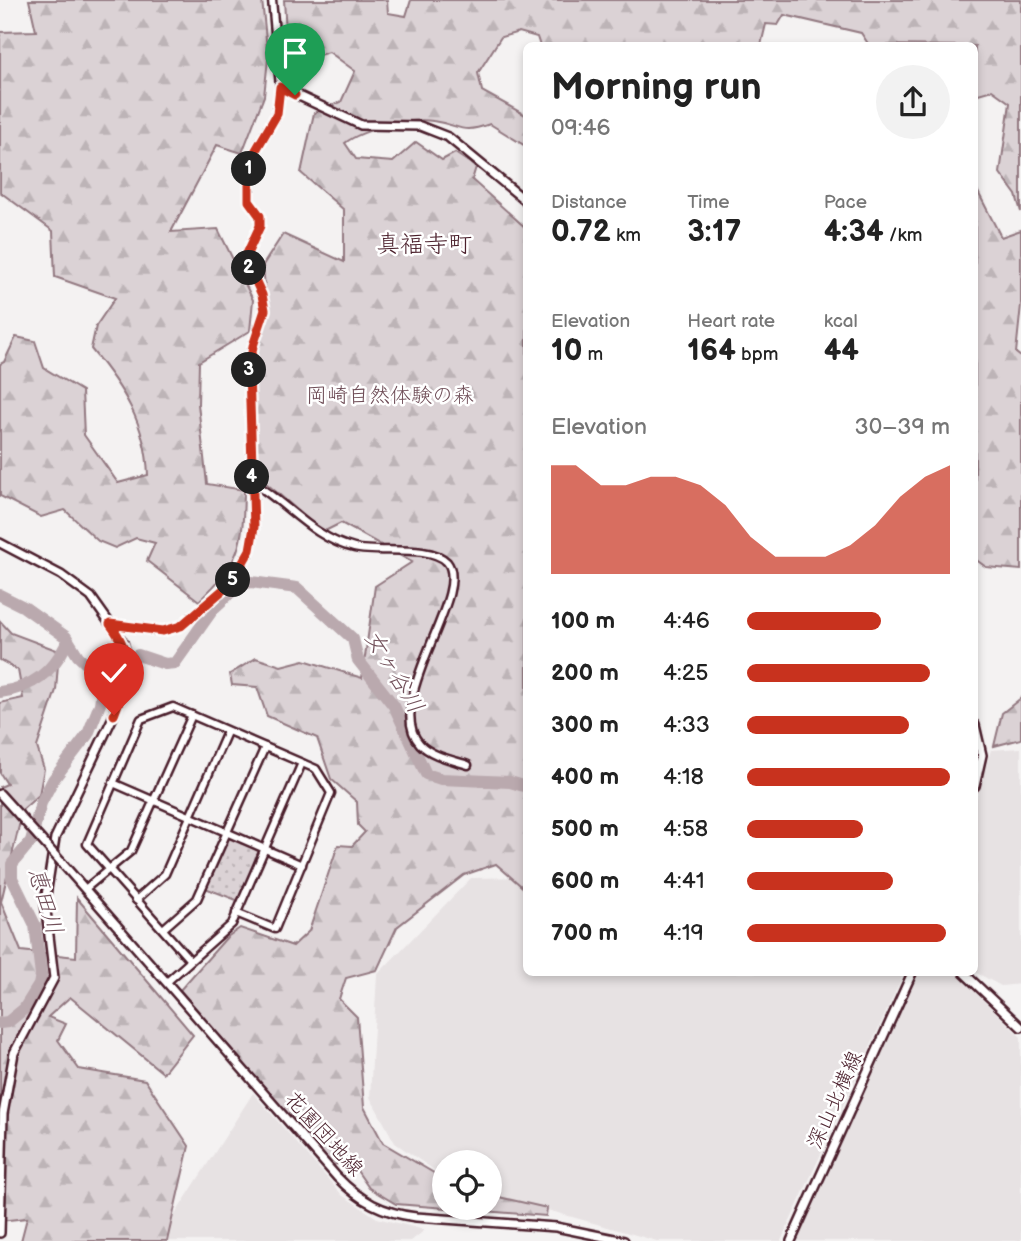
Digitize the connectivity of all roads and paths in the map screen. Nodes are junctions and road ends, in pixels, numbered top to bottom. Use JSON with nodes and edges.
{"nodes":[{"id":1,"x":272,"y":0,"type":"edge"},
{"id":2,"x":280,"y":87,"type":"junction"},
{"id":3,"x":523,"y":199,"type":"edge"},
{"id":4,"x":252,"y":482,"type":"junction"},
{"id":5,"x":0,"y":543,"type":"edge"},
{"id":6,"x":110,"y":624,"type":"junction"},
{"id":7,"x":191,"y":715,"type":"junction"},
{"id":8,"x":227,"y":732,"type":"junction"},
{"id":9,"x":978,"y":738,"type":"edge"},
{"id":10,"x":265,"y":747,"type":"junction"},
{"id":11,"x":302,"y":763,"type":"junction"},
{"id":12,"x":468,"y":765,"type":"dead end"},
{"id":13,"x":978,"y":773,"type":"edge"},
{"id":14,"x":113,"y":783,"type":"junction"},
{"id":15,"x":0,"y":794,"type":"edge"},
{"id":16,"x":153,"y":801,"type":"junction"},
{"id":17,"x":190,"y":817,"type":"junction"},
{"id":18,"x":226,"y":833,"type":"junction"},
{"id":19,"x":264,"y":849,"type":"junction"},
{"id":20,"x":302,"y":865,"type":"junction"},
{"id":21,"x":108,"y":869,"type":"junction"},
{"id":22,"x":85,"y":889,"type":"junction"},
{"id":23,"x":136,"y":900,"type":"junction"},
{"id":24,"x":236,"y":913,"type":"junction"},
{"id":25,"x":163,"y":929,"type":"junction"},
{"id":26,"x":189,"y":959,"type":"junction"},
{"id":27,"x":911,"y":976,"type":"edge"},
{"id":28,"x":967,"y":976,"type":"edge"},
{"id":29,"x":167,"y":981,"type":"junction"},
{"id":30,"x":1021,"y":1027,"type":"edge"},
{"id":31,"x":0,"y":1229,"type":"edge"},
{"id":32,"x":624,"y":1241,"type":"edge"},
{"id":33,"x":791,"y":1241,"type":"edge"}],
"edges":[{"from":1,"to":2,"type":"street"},
{"from":2,"to":3,"type":"street"},
{"from":2,"to":4,"type":"street"},
{"from":4,"to":6,"type":"street"},
{"from":4,"to":12,"type":"street"},
{"from":5,"to":6,"type":"street"},
{"from":6,"to":31,"type":"street"},
{"from":7,"to":8,"type":"street"},
{"from":7,"to":14,"type":"street"},
{"from":7,"to":16,"type":"street"},
{"from":8,"to":10,"type":"street"},
{"from":8,"to":17,"type":"street"},
{"from":9,"to":13,"type":"street"},
{"from":10,"to":11,"type":"street"},
{"from":10,"to":18,"type":"street"},
{"from":11,"to":19,"type":"street"},
{"from":11,"to":20,"type":"street"},
{"from":14,"to":16,"type":"street"},
{"from":14,"to":21,"type":"street"},
{"from":15,"to":22,"type":"street","name":"花園団地線","bridge":true},
{"from":16,"to":17,"type":"street"},
{"from":16,"to":21,"type":"street"},
{"from":17,"to":18,"type":"street"},
{"from":17,"to":23,"type":"street"},
{"from":18,"to":19,"type":"street"},
{"from":18,"to":25,"type":"street"},
{"from":19,"to":20,"type":"street"},
{"from":19,"to":24,"type":"street"},
{"from":20,"to":24,"type":"street"},
{"from":21,"to":22,"type":"street"},
{"from":21,"to":23,"type":"street"},
{"from":22,"to":29,"type":"street","name":"花園団地線"},
{"from":23,"to":25,"type":"street"},
{"from":24,"to":26,"type":"street"},
{"from":25,"to":26,"type":"street"},
{"from":26,"to":29,"type":"street"},
{"from":27,"to":33,"type":"street","name":"深山北横線"},
{"from":28,"to":30,"type":"street"},
{"from":29,"to":32,"type":"street","name":"花園団地線"}]}
